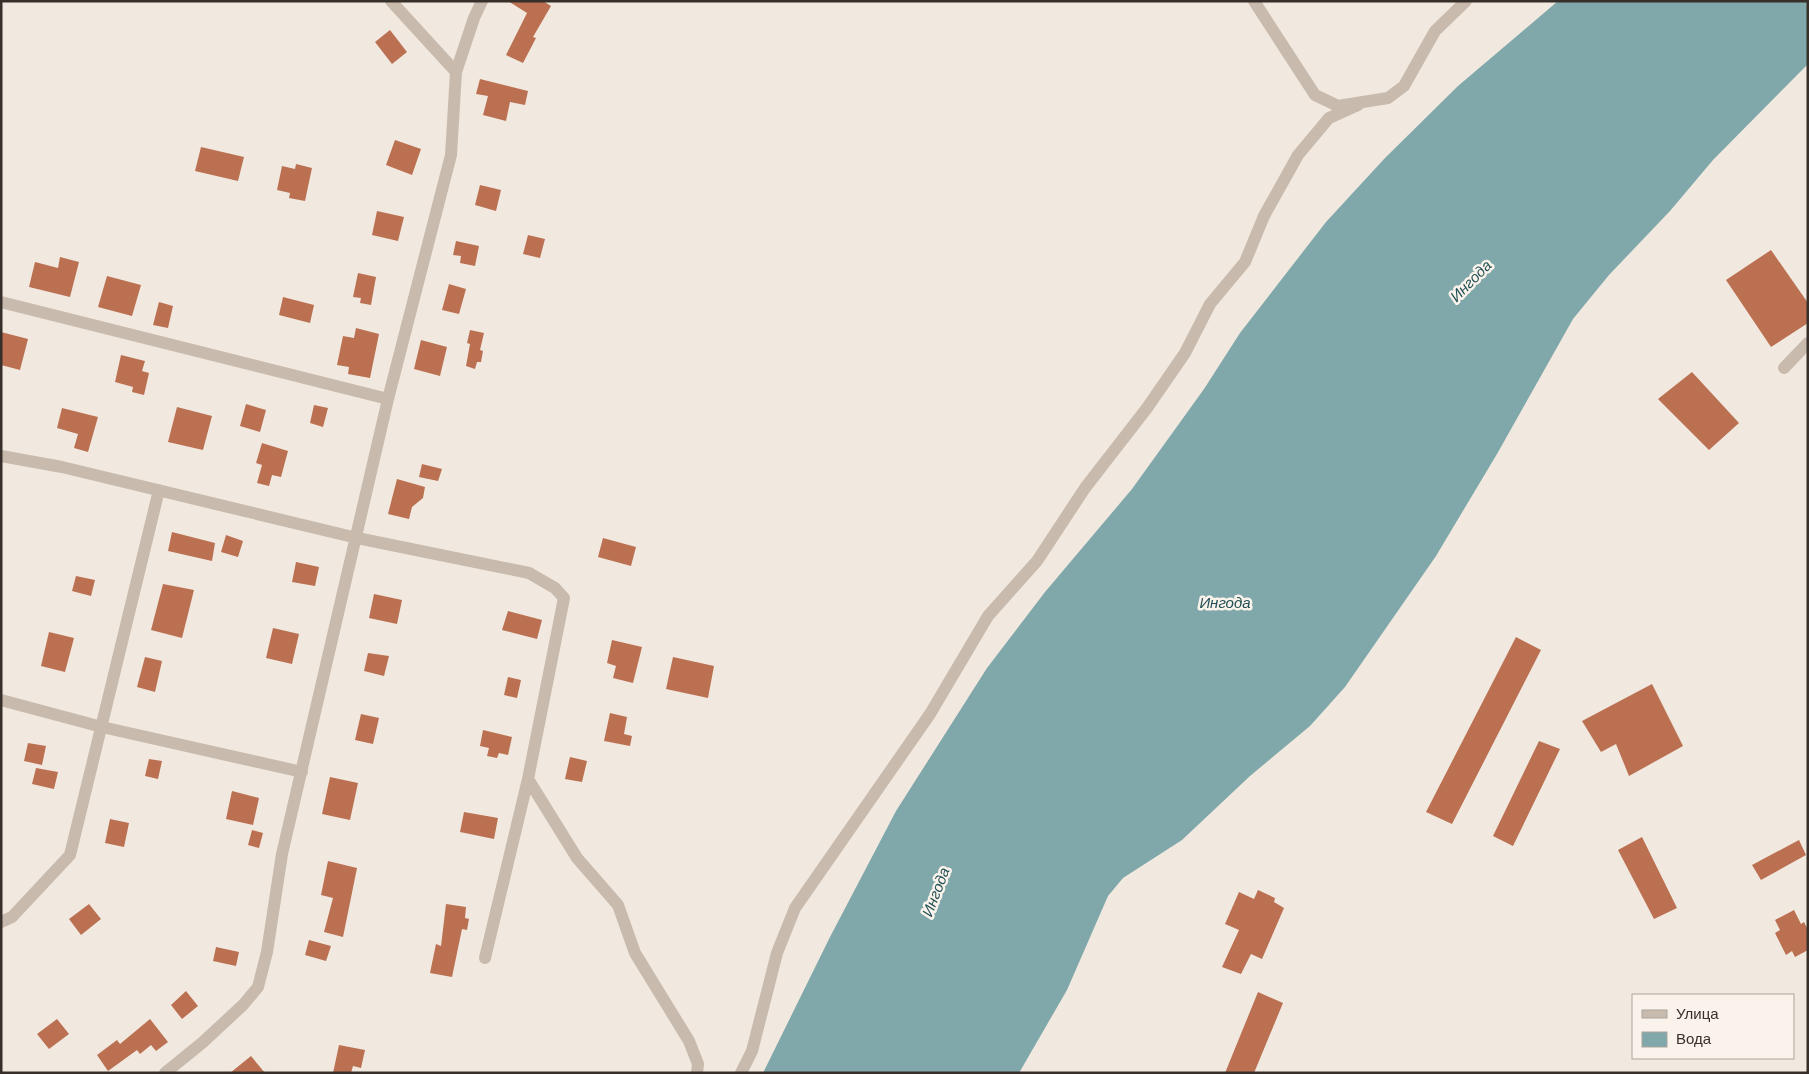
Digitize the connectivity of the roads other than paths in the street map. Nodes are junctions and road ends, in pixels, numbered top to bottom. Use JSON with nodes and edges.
{"nodes":[{"id":1,"x":391,"y":1,"type":"edge"},
{"id":2,"x":482,"y":1,"type":"edge"},
{"id":3,"x":1254,"y":1,"type":"edge"},
{"id":4,"x":1466,"y":1,"type":"edge"},
{"id":5,"x":456,"y":72,"type":"junction"},
{"id":6,"x":1358,"y":105,"type":"junction"},
{"id":7,"x":1,"y":302,"type":"edge"},
{"id":8,"x":1808,"y":343,"type":"edge"},
{"id":9,"x":1784,"y":368,"type":"dead end"},
{"id":10,"x":388,"y":399,"type":"junction"},
{"id":11,"x":1,"y":456,"type":"edge"},
{"id":12,"x":159,"y":490,"type":"junction"},
{"id":13,"x":357,"y":538,"type":"junction"},
{"id":14,"x":1,"y":700,"type":"edge"},
{"id":15,"x":102,"y":727,"type":"junction"},
{"id":16,"x":302,"y":772,"type":"junction"},
{"id":17,"x":528,"y":779,"type":"junction"},
{"id":18,"x":1,"y":922,"type":"edge"},
{"id":19,"x":485,"y":958,"type":"dead end"},
{"id":20,"x":165,"y":1073,"type":"edge"},
{"id":21,"x":697,"y":1073,"type":"edge"},
{"id":22,"x":741,"y":1073,"type":"edge"}],
"edges":[{"from":1,"to":5,"type":"street"},
{"from":2,"to":5,"type":"street"},
{"from":3,"to":6,"type":"street"},
{"from":4,"to":6,"type":"street"},
{"from":5,"to":10,"type":"street"},
{"from":6,"to":22,"type":"street"},
{"from":7,"to":10,"type":"street"},
{"from":8,"to":9,"type":"street"},
{"from":10,"to":13,"type":"street"},
{"from":11,"to":12,"type":"street"},
{"from":12,"to":13,"type":"street"},
{"from":12,"to":15,"type":"street"},
{"from":13,"to":16,"type":"street"},
{"from":13,"to":17,"type":"street"},
{"from":14,"to":15,"type":"street"},
{"from":15,"to":16,"type":"street"},
{"from":15,"to":18,"type":"street"},
{"from":16,"to":20,"type":"street"},
{"from":17,"to":19,"type":"street"},
{"from":17,"to":21,"type":"street"}]}
